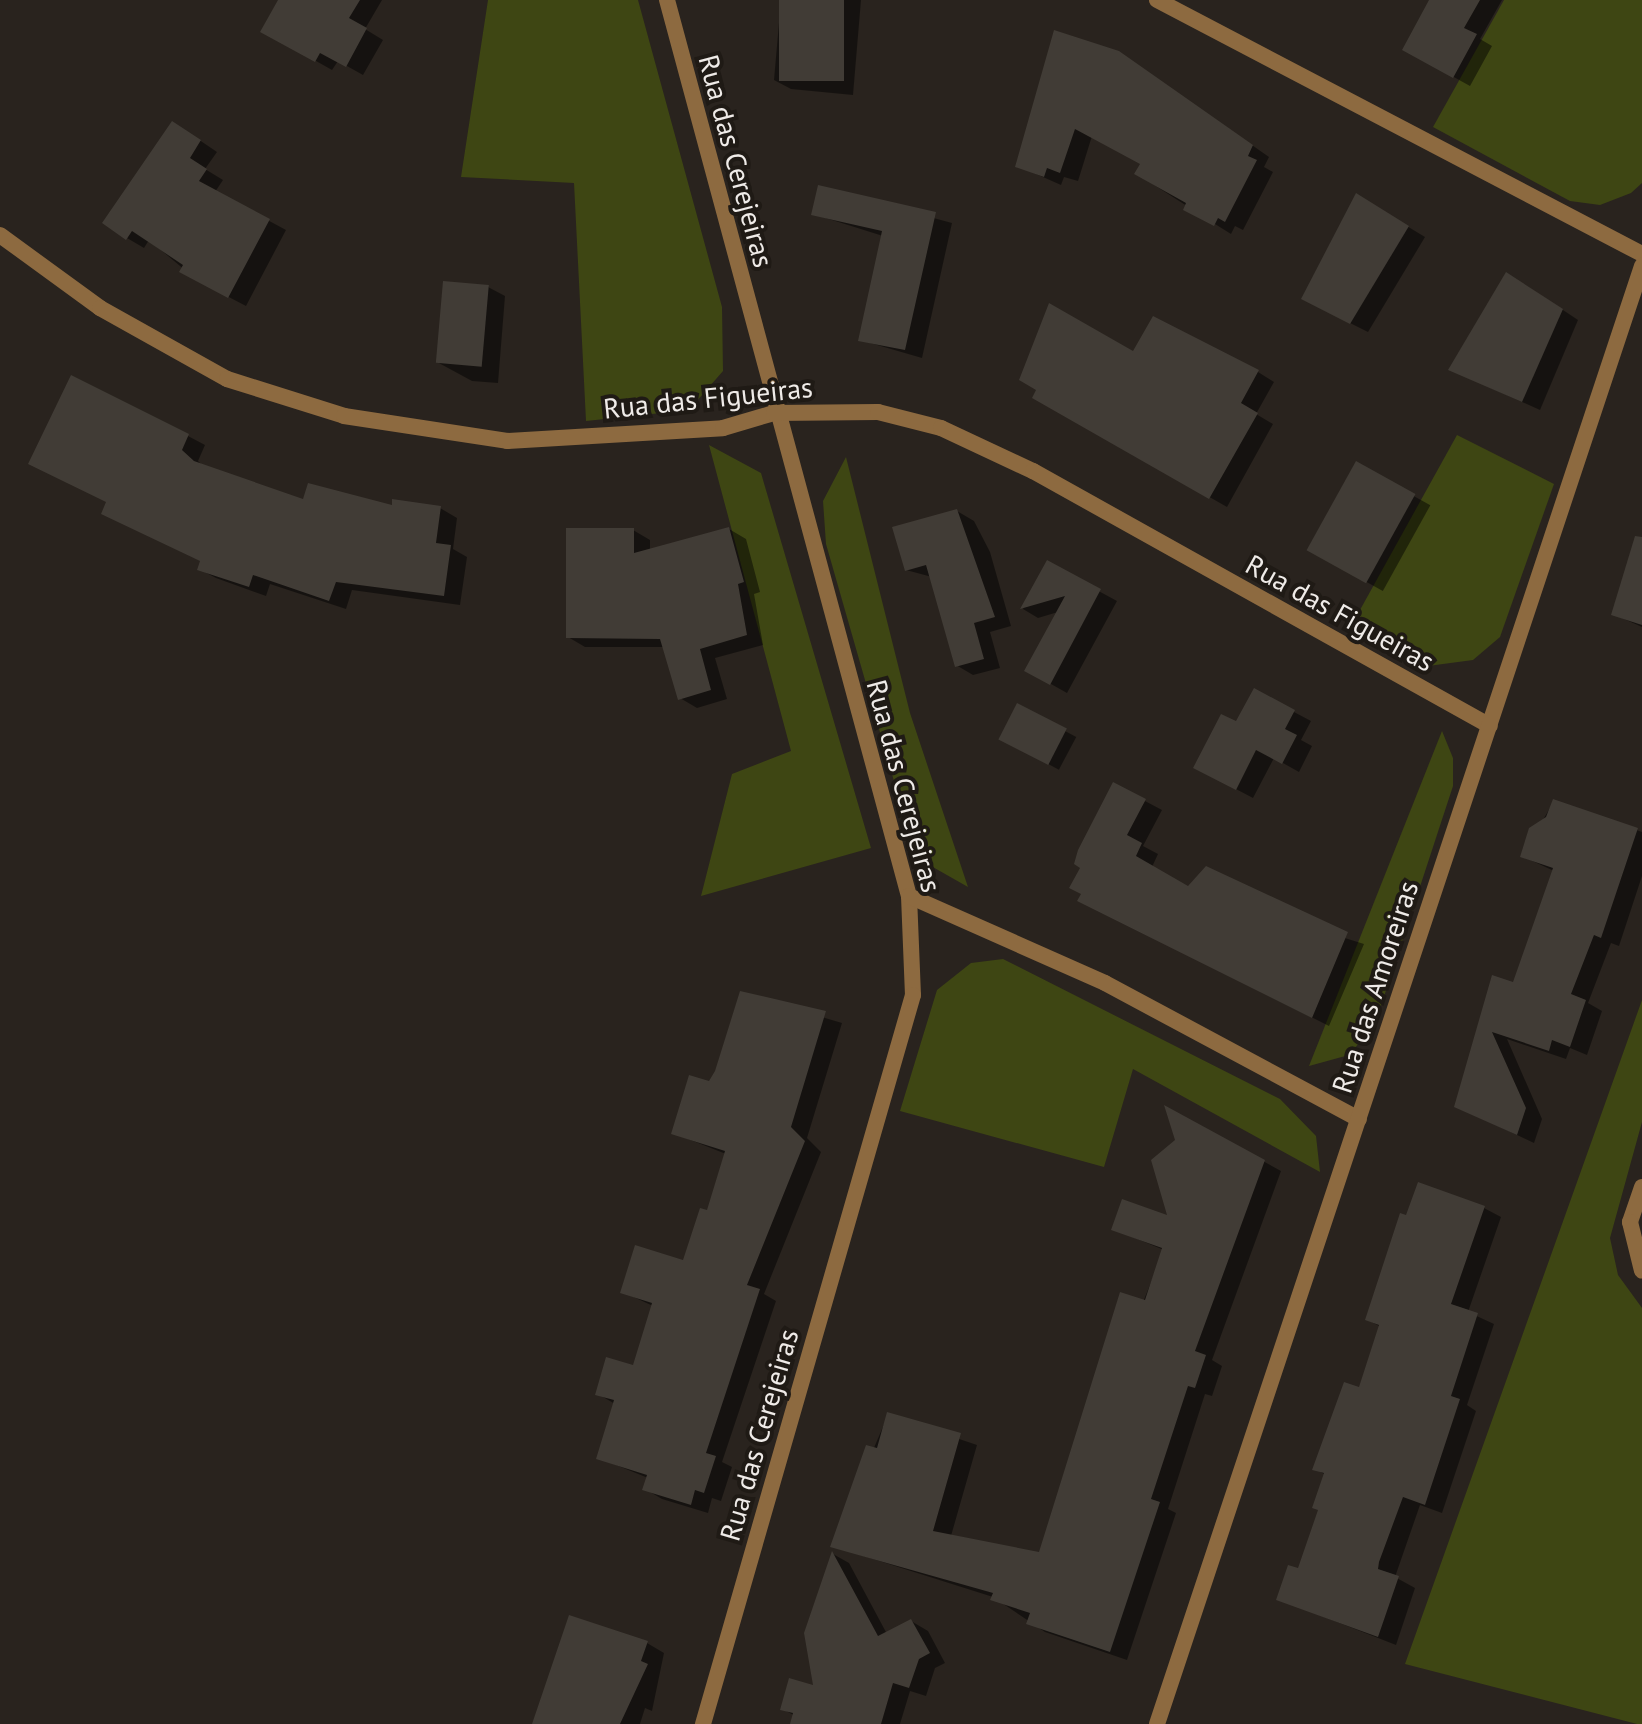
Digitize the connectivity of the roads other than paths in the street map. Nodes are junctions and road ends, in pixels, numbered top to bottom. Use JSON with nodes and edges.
{"nodes":[{"id":1,"x":667,"y":0,"type":"edge"},
{"id":2,"x":1157,"y":0,"type":"edge"},
{"id":3,"x":0,"y":235,"type":"edge"},
{"id":4,"x":1642,"y":254,"type":"edge"},
{"id":5,"x":1642,"y":266,"type":"edge"},
{"id":6,"x":774,"y":413,"type":"junction"},
{"id":7,"x":1490,"y":726,"type":"junction"},
{"id":8,"x":909,"y":896,"type":"junction"},
{"id":9,"x":1359,"y":1119,"type":"junction"},
{"id":10,"x":1642,"y":1187,"type":"edge"},
{"id":11,"x":1638,"y":1264,"type":"edge"},
{"id":12,"x":703,"y":1724,"type":"edge"},
{"id":13,"x":1157,"y":1724,"type":"edge"}],
"edges":[{"from":1,"to":6,"type":"street","name":"Rua das Cerejeiras"},
{"from":2,"to":4,"type":"street"},
{"from":3,"to":6,"type":"street","name":"Rua das Figueiras"},
{"from":5,"to":7,"type":"street","name":"Rua das Amoreiras"},
{"from":6,"to":7,"type":"street","name":"Rua das Figueiras"},
{"from":6,"to":8,"type":"street","name":"Rua das Cerejeiras"},
{"from":7,"to":9,"type":"street","name":"Rua das Amoreiras"},
{"from":8,"to":9,"type":"street"},
{"from":8,"to":12,"type":"street","name":"Rua das Cerejeiras"},
{"from":9,"to":13,"type":"street","name":"Rua das Amoreiras"},
{"from":10,"to":11,"type":"street"}]}
